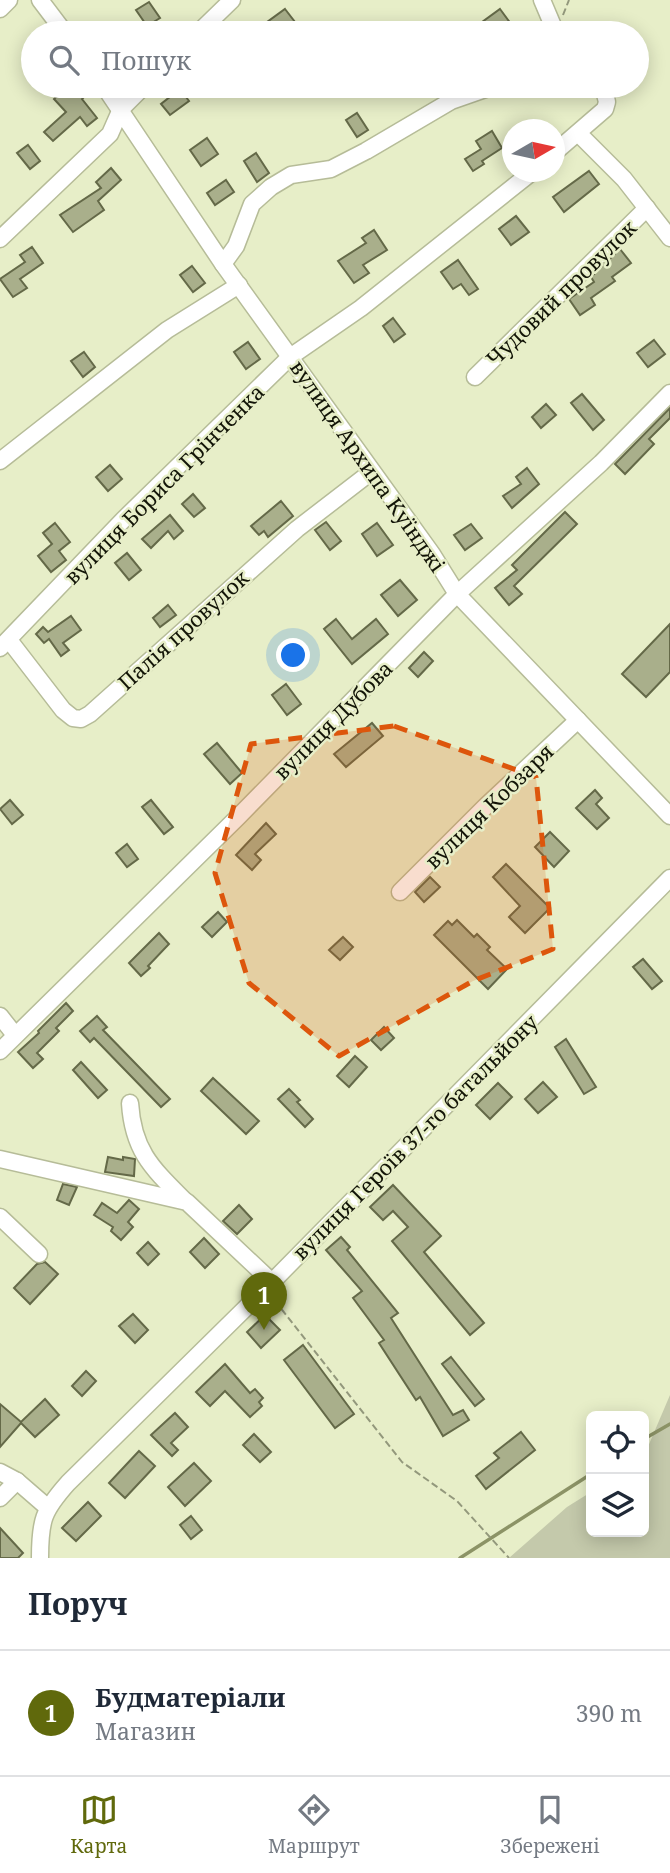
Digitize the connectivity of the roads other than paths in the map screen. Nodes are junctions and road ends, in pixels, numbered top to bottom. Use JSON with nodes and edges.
{"nodes":[{"id":1,"x":9,"y":0,"type":"edge"},
{"id":2,"x":40,"y":0,"type":"edge"},
{"id":3,"x":232,"y":0,"type":"edge"},
{"id":4,"x":542,"y":0,"type":"edge"},
{"id":5,"x":0,"y":9,"type":"edge"},
{"id":6,"x":56,"y":21,"type":"edge"},
{"id":7,"x":210,"y":21,"type":"edge"},
{"id":8,"x":550,"y":21,"type":"edge"},
{"id":9,"x":113,"y":98,"type":"edge"},
{"id":10,"x":132,"y":98,"type":"edge"},
{"id":11,"x":462,"y":98,"type":"edge"},
{"id":12,"x":606,"y":98,"type":"edge"},
{"id":13,"x":121,"y":109,"type":"junction"},
{"id":14,"x":579,"y":134,"type":"junction"},
{"id":15,"x":565,"y":145,"type":"edge"},
{"id":16,"x":520,"y":182,"type":"edge"},
{"id":17,"x":647,"y":208,"type":"junction"},
{"id":18,"x":670,"y":238,"type":"edge"},
{"id":19,"x":0,"y":239,"type":"edge"},
{"id":20,"x":223,"y":264,"type":"junction"},
{"id":21,"x":239,"y":285,"type":"junction"},
{"id":22,"x":290,"y":357,"type":"junction"},
{"id":23,"x":475,"y":377,"type":"dead end"},
{"id":24,"x":670,"y":393,"type":"edge"},
{"id":25,"x":0,"y":461,"type":"edge"},
{"id":26,"x":372,"y":472,"type":"junction"},
{"id":27,"x":457,"y":594,"type":"junction"},
{"id":28,"x":4,"y":644,"type":"edge"},
{"id":29,"x":578,"y":720,"type":"junction"},
{"id":30,"x":670,"y":816,"type":"edge"},
{"id":31,"x":670,"y":878,"type":"edge"},
{"id":32,"x":400,"y":892,"type":"dead end"},
{"id":33,"x":0,"y":1016,"type":"edge"},
{"id":34,"x":15,"y":1035,"type":"junction"},
{"id":35,"x":0,"y":1051,"type":"edge"},
{"id":36,"x":130,"y":1103,"type":"dead end"},
{"id":37,"x":0,"y":1159,"type":"edge"},
{"id":38,"x":187,"y":1202,"type":"junction"},
{"id":39,"x":0,"y":1217,"type":"edge"},
{"id":40,"x":39,"y":1254,"type":"dead end"},
{"id":41,"x":271,"y":1282,"type":"junction"},
{"id":42,"x":0,"y":1472,"type":"edge"},
{"id":43,"x":17,"y":1481,"type":"junction"},
{"id":44,"x":0,"y":1498,"type":"edge"},
{"id":45,"x":47,"y":1507,"type":"junction"},
{"id":46,"x":40,"y":1558,"type":"edge"}],
"edges":[{"from":1,"to":5,"type":"street"},
{"from":2,"to":6,"type":"street"},
{"from":3,"to":7,"type":"street"},
{"from":4,"to":8,"type":"street"},
{"from":9,"to":13,"type":"street","name":"вулиця Архипа Куїнджі"},
{"from":10,"to":13,"type":"street"},
{"from":11,"to":20,"type":"street"},
{"from":12,"to":14,"type":"street"},
{"from":13,"to":19,"type":"street"},
{"from":13,"to":20,"type":"street","name":"вулиця Архипа Куїнджі"},
{"from":14,"to":15,"type":"street"},
{"from":14,"to":17,"type":"street"},
{"from":16,"to":22,"type":"street","name":"вулиця Бориса Грінченка"},
{"from":17,"to":18,"type":"street"},
{"from":17,"to":23,"type":"street","name":"Чудовий провулок"},
{"from":20,"to":21,"type":"street","name":"вулиця Архипа Куїнджі"},
{"from":21,"to":22,"type":"street","name":"вулиця Архипа Куїнджі"},
{"from":21,"to":25,"type":"street"},
{"from":22,"to":26,"type":"street","name":"вулиця Архипа Куїнджі"},
{"from":22,"to":28,"type":"street","name":"вулиця Бориса Грінченка"},
{"from":24,"to":27,"type":"street","name":"вулиця Дубова"},
{"from":26,"to":27,"type":"street","name":"вулиця Архипа Куїнджі"},
{"from":26,"to":28,"type":"street","name":"Палія провулок"},
{"from":27,"to":29,"type":"street","name":"вулиця Архипа Куїнджі"},
{"from":27,"to":34,"type":"street","name":"вулиця Дубова"},
{"from":29,"to":30,"type":"street","name":"вулиця Архипа Куїнджі"},
{"from":29,"to":32,"type":"street","name":"вулиця Кобзаря"},
{"from":31,"to":41,"type":"street","name":"вулиця Героїв 37-го батальйону"},
{"from":33,"to":34,"type":"street"},
{"from":34,"to":35,"type":"street","name":"вулиця Дубова"},
{"from":36,"to":38,"type":"street"},
{"from":37,"to":38,"type":"street"},
{"from":38,"to":41,"type":"street"},
{"from":39,"to":40,"type":"street"},
{"from":41,"to":45,"type":"street","name":"вулиця Героїв 37-го батальйону"},
{"from":42,"to":43,"type":"street"},
{"from":43,"to":44,"type":"street"},
{"from":43,"to":45,"type":"street"},
{"from":45,"to":46,"type":"street"}]}
